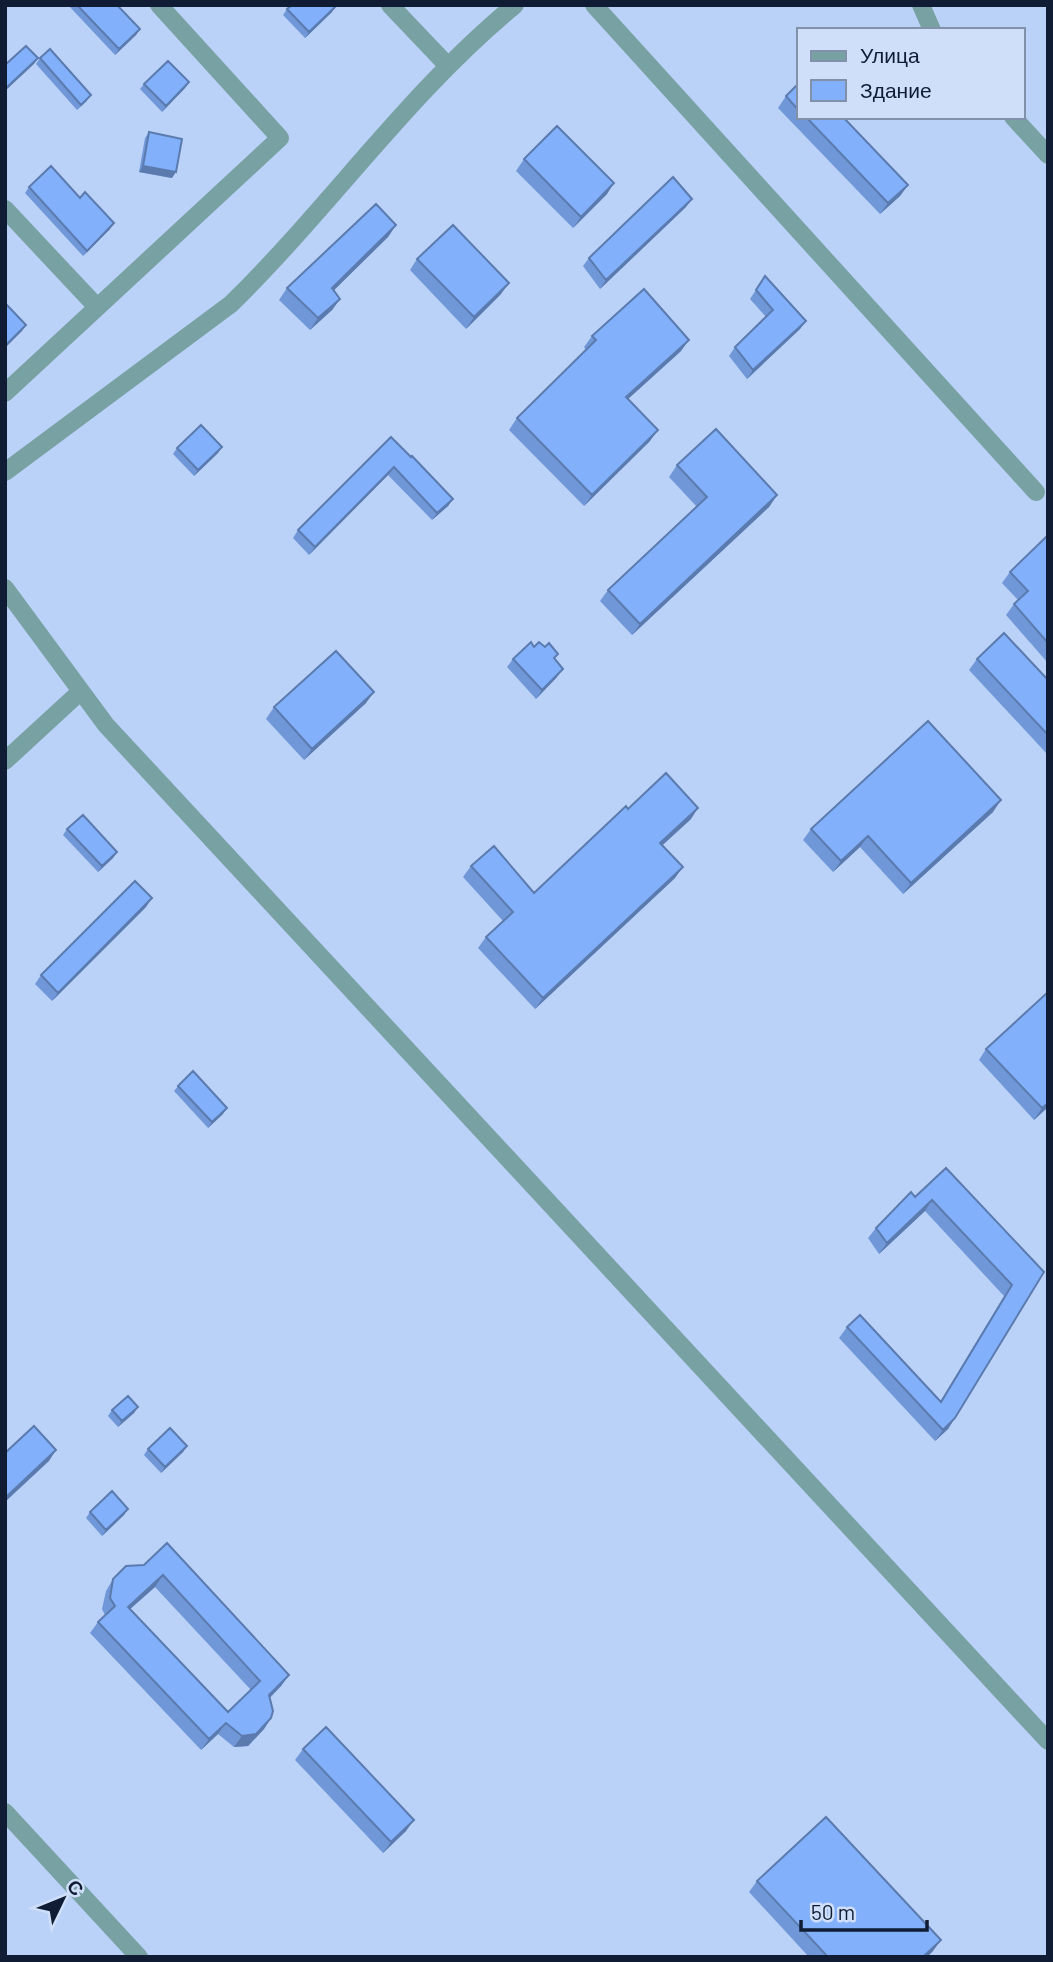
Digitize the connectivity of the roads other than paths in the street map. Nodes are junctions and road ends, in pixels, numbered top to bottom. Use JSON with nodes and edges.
{"nodes":[{"id":1,"x":159,"y":5,"type":"edge"},
{"id":2,"x":390,"y":5,"type":"edge"},
{"id":3,"x":514,"y":5,"type":"edge"},
{"id":4,"x":594,"y":5,"type":"edge"},
{"id":5,"x":921,"y":5,"type":"edge"},
{"id":6,"x":931,"y":28,"type":"edge"},
{"id":7,"x":448,"y":66,"type":"junction"},
{"id":8,"x":1015,"y":119,"type":"edge"},
{"id":9,"x":1048,"y":155,"type":"edge"},
{"id":10,"x":5,"y":209,"type":"edge"},
{"id":11,"x":97,"y":307,"type":"junction"},
{"id":12,"x":5,"y":393,"type":"edge"},
{"id":13,"x":5,"y":472,"type":"edge"},
{"id":14,"x":1035,"y":492,"type":"dead end"},
{"id":15,"x":5,"y":588,"type":"edge"},
{"id":16,"x":81,"y":691,"type":"junction"},
{"id":17,"x":5,"y":761,"type":"edge"},
{"id":18,"x":1048,"y":1741,"type":"edge"},
{"id":19,"x":5,"y":1812,"type":"edge"},
{"id":20,"x":139,"y":1957,"type":"edge"}],
"edges":[{"from":1,"to":11,"type":"street"},
{"from":2,"to":7,"type":"street"},
{"from":3,"to":7,"type":"street"},
{"from":4,"to":14,"type":"street"},
{"from":5,"to":6,"type":"street"},
{"from":7,"to":13,"type":"street"},
{"from":8,"to":9,"type":"street"},
{"from":10,"to":11,"type":"street"},
{"from":11,"to":12,"type":"street"},
{"from":15,"to":16,"type":"street"},
{"from":16,"to":17,"type":"street"},
{"from":16,"to":18,"type":"street"},
{"from":19,"to":20,"type":"street"}]}
